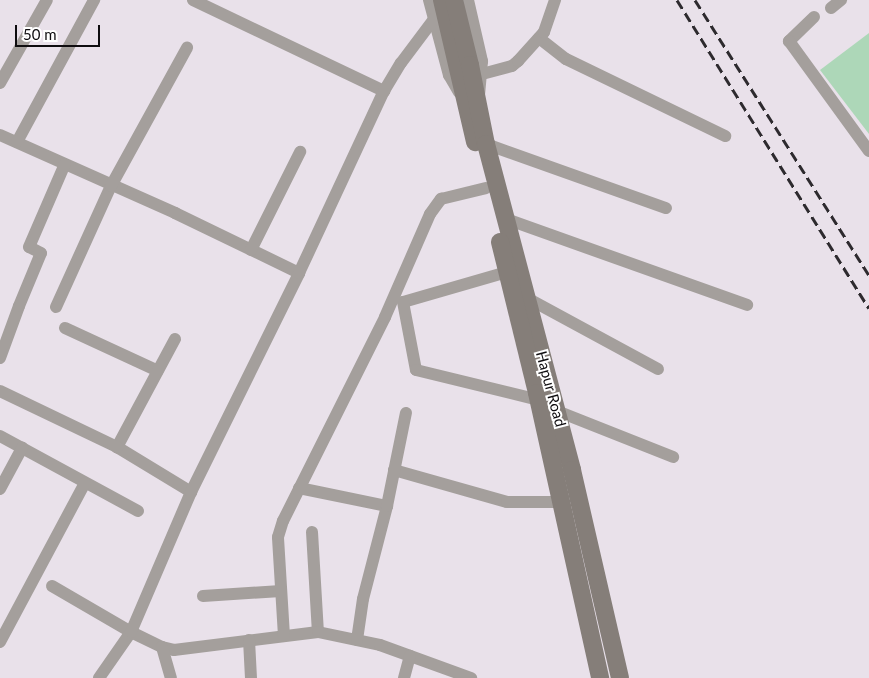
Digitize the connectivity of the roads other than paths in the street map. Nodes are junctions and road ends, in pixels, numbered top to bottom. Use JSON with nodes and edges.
{"nodes":[{"id":1,"x":47,"y":0,"type":"edge"},
{"id":2,"x":94,"y":0,"type":"edge"},
{"id":3,"x":193,"y":0,"type":"edge"},
{"id":4,"x":429,"y":0,"type":"edge"},
{"id":5,"x":442,"y":0,"type":"edge"},
{"id":6,"x":454,"y":0,"type":"edge"},
{"id":7,"x":468,"y":0,"type":"edge"},
{"id":8,"x":555,"y":0,"type":"edge"},
{"id":9,"x":814,"y":17,"type":"dead end"},
{"id":10,"x":434,"y":19,"type":"junction"},
{"id":11,"x":540,"y":38,"type":"junction"},
{"id":12,"x":187,"y":48,"type":"dead end"},
{"id":13,"x":461,"y":53,"type":"junction"},
{"id":14,"x":482,"y":74,"type":"junction"},
{"id":15,"x":0,"y":83,"type":"edge"},
{"id":16,"x":384,"y":91,"type":"junction"},
{"id":17,"x":472,"y":103,"type":"junction"},
{"id":18,"x":0,"y":135,"type":"edge"},
{"id":19,"x":725,"y":136,"type":"dead end"},
{"id":20,"x":17,"y":142,"type":"junction"},
{"id":21,"x":486,"y":144,"type":"junction"},
{"id":22,"x":869,"y":151,"type":"edge"},
{"id":23,"x":300,"y":152,"type":"dead end"},
{"id":24,"x":65,"y":164,"type":"junction"},
{"id":25,"x":111,"y":186,"type":"junction"},
{"id":26,"x":486,"y":188,"type":"junction"},
{"id":27,"x":666,"y":208,"type":"dead end"},
{"id":28,"x":506,"y":219,"type":"junction"},
{"id":29,"x":251,"y":250,"type":"junction"},
{"id":30,"x":507,"y":272,"type":"junction"},
{"id":31,"x":299,"y":273,"type":"junction"},
{"id":32,"x":526,"y":298,"type":"junction"},
{"id":33,"x":746,"y":305,"type":"dead end"},
{"id":34,"x":56,"y":307,"type":"dead end"},
{"id":35,"x":65,"y":328,"type":"dead end"},
{"id":36,"x":175,"y":338,"type":"dead end"},
{"id":37,"x":0,"y":358,"type":"edge"},
{"id":38,"x":658,"y":369,"type":"dead end"},
{"id":39,"x":158,"y":371,"type":"junction"},
{"id":40,"x":0,"y":391,"type":"edge"},
{"id":41,"x":539,"y":400,"type":"junction"},
{"id":42,"x":557,"y":411,"type":"junction"},
{"id":43,"x":406,"y":413,"type":"dead end"},
{"id":44,"x":0,"y":436,"type":"edge"},
{"id":45,"x":117,"y":447,"type":"junction"},
{"id":46,"x":22,"y":448,"type":"junction"},
{"id":47,"x":673,"y":457,"type":"dead end"},
{"id":48,"x":394,"y":470,"type":"junction"},
{"id":49,"x":85,"y":483,"type":"junction"},
{"id":50,"x":299,"y":488,"type":"junction"},
{"id":51,"x":0,"y":489,"type":"edge"},
{"id":52,"x":191,"y":492,"type":"junction"},
{"id":53,"x":562,"y":502,"type":"junction"},
{"id":54,"x":386,"y":506,"type":"junction"},
{"id":55,"x":138,"y":511,"type":"dead end"},
{"id":56,"x":312,"y":532,"type":"dead end"},
{"id":57,"x":52,"y":586,"type":"dead end"},
{"id":58,"x":281,"y":591,"type":"junction"},
{"id":59,"x":203,"y":596,"type":"dead end"},
{"id":60,"x":131,"y":632,"type":"junction"},
{"id":61,"x":318,"y":632,"type":"junction"},
{"id":62,"x":284,"y":636,"type":"junction"},
{"id":63,"x":249,"y":640,"type":"junction"},
{"id":64,"x":357,"y":640,"type":"junction"},
{"id":65,"x":0,"y":642,"type":"edge"},
{"id":66,"x":162,"y":647,"type":"junction"},
{"id":67,"x":410,"y":656,"type":"junction"},
{"id":68,"x":99,"y":678,"type":"edge"},
{"id":69,"x":171,"y":678,"type":"edge"},
{"id":70,"x":251,"y":678,"type":"edge"},
{"id":71,"x":404,"y":678,"type":"edge"},
{"id":72,"x":471,"y":678,"type":"edge"},
{"id":73,"x":600,"y":678,"type":"edge"},
{"id":74,"x":620,"y":678,"type":"edge"}],
"edges":[{"from":1,"to":15,"type":"street"},
{"from":2,"to":20,"type":"street"},
{"from":3,"to":16,"type":"street"},
{"from":4,"to":10,"type":"street"},
{"from":5,"to":13,"type":"main road"},
{"from":6,"to":13,"type":"main road"},
{"from":7,"to":14,"type":"street"},
{"from":8,"to":11,"type":"street"},
{"from":9,"to":22,"type":"street"},
{"from":10,"to":16,"type":"street"},
{"from":10,"to":17,"type":"street"},
{"from":11,"to":14,"type":"street"},
{"from":11,"to":19,"type":"street"},
{"from":12,"to":25,"type":"street"},
{"from":13,"to":17,"type":"main road"},
{"from":14,"to":17,"type":"street"},
{"from":16,"to":31,"type":"street"},
{"from":17,"to":21,"type":"main road","name":"Hapur Road"},
{"from":17,"to":26,"type":"main road","name":"Hapur Road"},
{"from":18,"to":20,"type":"street"},
{"from":20,"to":24,"type":"street"},
{"from":21,"to":27,"type":"street"},
{"from":21,"to":28,"type":"main road","name":"Hapur Road"},
{"from":23,"to":29,"type":"street"},
{"from":24,"to":25,"type":"street"},
{"from":24,"to":37,"type":"street"},
{"from":25,"to":29,"type":"street"},
{"from":25,"to":34,"type":"street"},
{"from":26,"to":30,"type":"main road","name":"Hapur Road"},
{"from":26,"to":50,"type":"street"},
{"from":28,"to":32,"type":"main road","name":"Hapur Road"},
{"from":28,"to":33,"type":"street"},
{"from":29,"to":31,"type":"street"},
{"from":30,"to":41,"type":"main road","name":"Hapur Road"},
{"from":30,"to":41,"type":"street"},
{"from":31,"to":52,"type":"street"},
{"from":32,"to":38,"type":"street"},
{"from":32,"to":42,"type":"main road","name":"Hapur Road"},
{"from":35,"to":39,"type":"street"},
{"from":36,"to":39,"type":"street"},
{"from":39,"to":45,"type":"street"},
{"from":40,"to":45,"type":"street"},
{"from":41,"to":53,"type":"main road","name":"Hapur Road"},
{"from":42,"to":47,"type":"street"},
{"from":42,"to":74,"type":"main road","name":"Hapur Road"},
{"from":43,"to":48,"type":"street"},
{"from":44,"to":46,"type":"street"},
{"from":45,"to":52,"type":"street"},
{"from":46,"to":49,"type":"street"},
{"from":46,"to":51,"type":"street"},
{"from":48,"to":53,"type":"street"},
{"from":48,"to":54,"type":"street"},
{"from":49,"to":55,"type":"street"},
{"from":49,"to":65,"type":"street"},
{"from":50,"to":54,"type":"street"},
{"from":50,"to":58,"type":"street"},
{"from":52,"to":60,"type":"street"},
{"from":53,"to":73,"type":"main road","name":"Hapur Road"},
{"from":54,"to":64,"type":"street"},
{"from":56,"to":61,"type":"street"},
{"from":57,"to":60,"type":"street"},
{"from":58,"to":59,"type":"street"},
{"from":58,"to":62,"type":"street"},
{"from":60,"to":66,"type":"street"},
{"from":60,"to":68,"type":"street"},
{"from":61,"to":62,"type":"street"},
{"from":61,"to":64,"type":"street"},
{"from":62,"to":63,"type":"street"},
{"from":63,"to":66,"type":"street"},
{"from":63,"to":70,"type":"street"},
{"from":64,"to":67,"type":"street"},
{"from":66,"to":69,"type":"street"},
{"from":67,"to":71,"type":"street"},
{"from":67,"to":72,"type":"street"}]}
